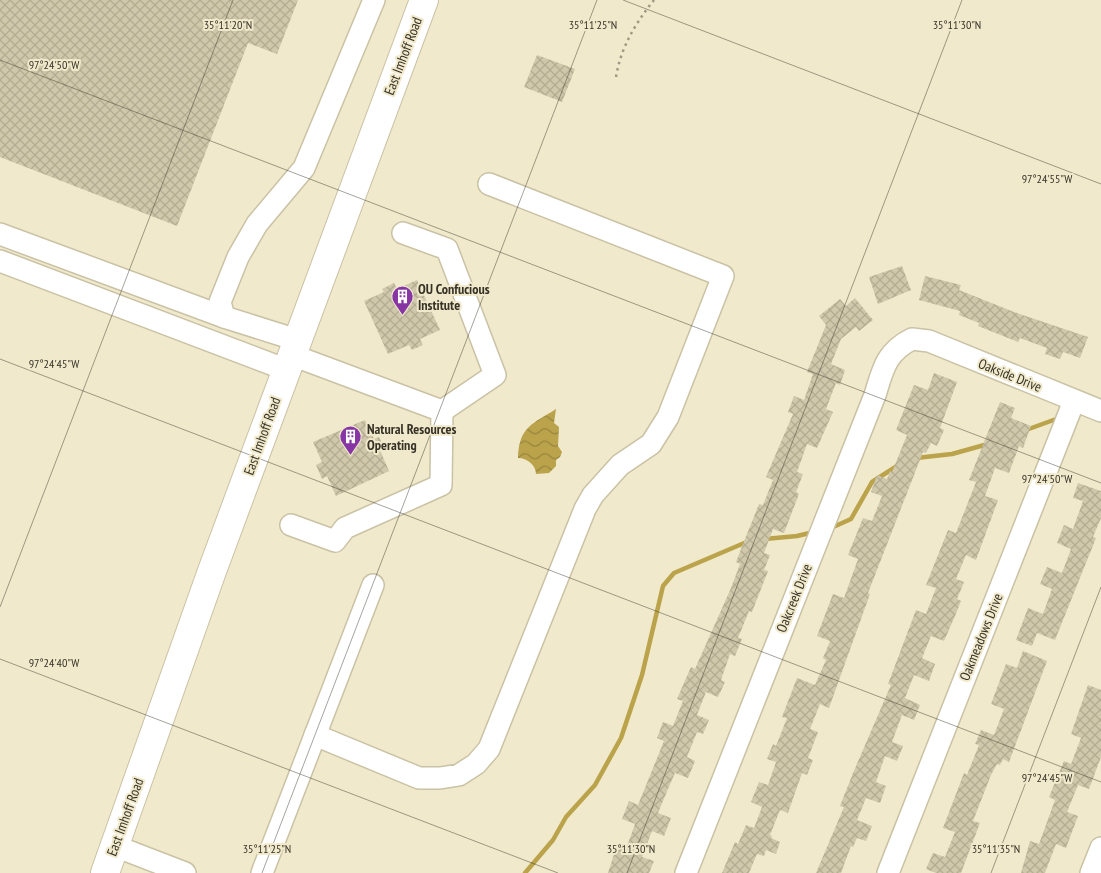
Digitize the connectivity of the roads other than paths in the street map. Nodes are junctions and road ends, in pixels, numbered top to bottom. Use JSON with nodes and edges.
{"nodes":[{"id":1,"x":374,"y":0,"type":"edge"},
{"id":2,"x":424,"y":0,"type":"edge"},
{"id":3,"x":489,"y":184,"type":"dead end"},
{"id":4,"x":403,"y":233,"type":"dead end"},
{"id":5,"x":0,"y":234,"type":"edge"},
{"id":6,"x":38,"y":248,"type":"junction"},
{"id":7,"x":0,"y":261,"type":"edge"},
{"id":8,"x":29,"y":272,"type":"junction"},
{"id":9,"x":224,"y":317,"type":"junction"},
{"id":10,"x":918,"y":338,"type":"joint"},
{"id":11,"x":292,"y":355,"type":"junction"},
{"id":12,"x":1076,"y":403,"type":"junction"},
{"id":13,"x":442,"y":411,"type":"junction"},
{"id":14,"x":1101,"y":411,"type":"edge"},
{"id":15,"x":291,"y":525,"type":"dead end"},
{"id":16,"x":373,"y":585,"type":"dead end"},
{"id":17,"x":315,"y":735,"type":"junction"},
{"id":18,"x":115,"y":846,"type":"junction"},
{"id":19,"x":1101,"y":848,"type":"edge"},
{"id":20,"x":105,"y":873,"type":"edge"},
{"id":21,"x":185,"y":873,"type":"edge"},
{"id":22,"x":262,"y":873,"type":"edge"},
{"id":23,"x":686,"y":873,"type":"edge"},
{"id":24,"x":888,"y":873,"type":"edge"},
{"id":25,"x":1091,"y":873,"type":"edge"}],
"edges":[{"from":1,"to":9,"type":"street"},
{"from":2,"to":11,"type":"main road","name":"East Imhoff Road"},
{"from":3,"to":17,"type":"street"},
{"from":4,"to":13,"type":"street"},
{"from":5,"to":6,"type":"street"},
{"from":6,"to":8,"type":"street"},
{"from":6,"to":9,"type":"street"},
{"from":7,"to":8,"type":"street"},
{"from":8,"to":11,"type":"street"},
{"from":9,"to":11,"type":"street"},
{"from":10,"to":12,"type":"street","name":"Oakside Drive"},
{"from":10,"to":23,"type":"street","name":"Oakcreek Drive"},
{"from":11,"to":13,"type":"street"},
{"from":11,"to":18,"type":"main road","name":"East Imhoff Road"},
{"from":12,"to":14,"type":"street","name":"Oakside Drive"},
{"from":12,"to":24,"type":"street","name":"Oakmeadows Drive"},
{"from":13,"to":15,"type":"street"},
{"from":16,"to":17,"type":"street"},
{"from":17,"to":22,"type":"street"},
{"from":18,"to":20,"type":"main road","name":"East Imhoff Road"},
{"from":18,"to":21,"type":"street"},
{"from":19,"to":25,"type":"street"}]}
